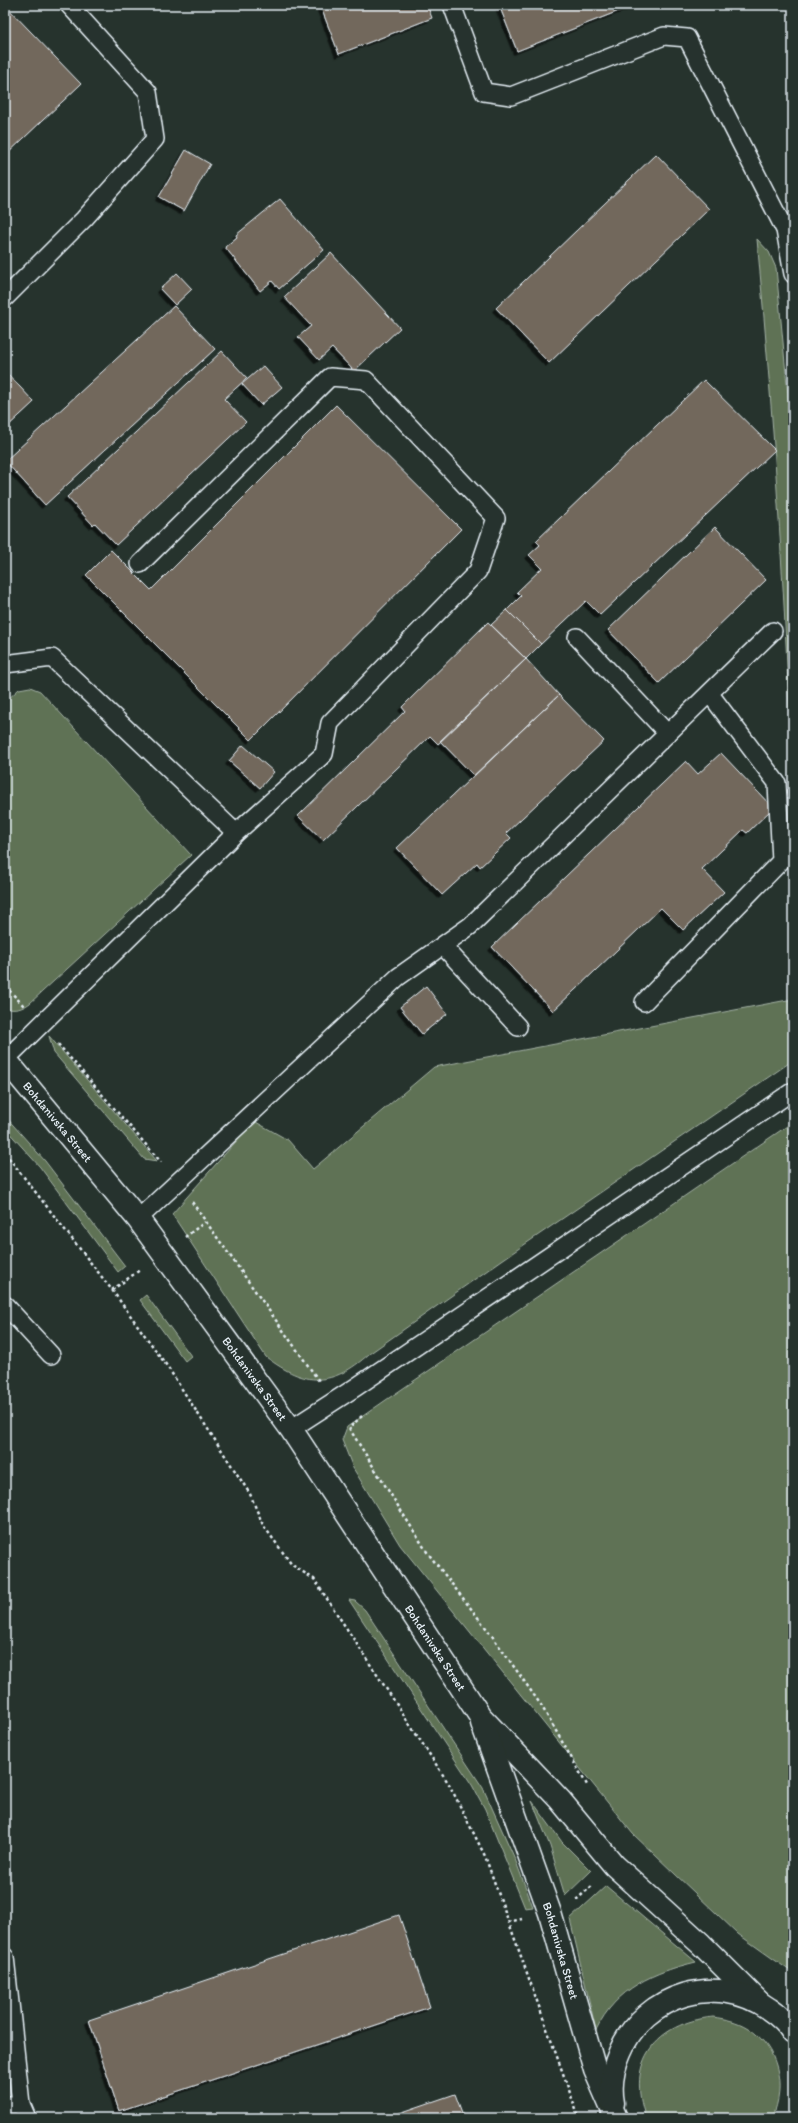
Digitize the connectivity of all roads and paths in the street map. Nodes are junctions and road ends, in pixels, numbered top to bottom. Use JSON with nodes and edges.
{"nodes":[{"id":1,"x":69,"y":5,"type":"edge"},
{"id":2,"x":452,"y":5,"type":"edge"},
{"id":3,"x":793,"y":274,"type":"edge"},
{"id":4,"x":5,"y":298,"type":"edge"},
{"id":5,"x":140,"y":564,"type":"dead end"},
{"id":6,"x":773,"y":631,"type":"dead end"},
{"id":7,"x":577,"y":637,"type":"dead end"},
{"id":8,"x":5,"y":664,"type":"edge"},
{"id":9,"x":710,"y":694,"type":"junction"},
{"id":10,"x":668,"y":734,"type":"junction"},
{"id":11,"x":236,"y":833,"type":"junction"},
{"id":12,"x":443,"y":946,"type":"junction"},
{"id":13,"x":644,"y":1002,"type":"dead end"},
{"id":14,"x":518,"y":1027,"type":"dead end"},
{"id":15,"x":5,"y":1060,"type":"edge"},
{"id":16,"x":793,"y":1091,"type":"edge"},
{"id":17,"x":5,"y":1153,"type":"edge"},
{"id":18,"x":138,"y":1219,"type":"junction"},
{"id":19,"x":5,"y":1305,"type":"edge"},
{"id":20,"x":51,"y":1355,"type":"dead end"},
{"id":21,"x":364,"y":1413,"type":"dead end"},
{"id":22,"x":291,"y":1429,"type":"junction"},
{"id":23,"x":480,"y":1716,"type":"junction"},
{"id":24,"x":588,"y":1788,"type":"dead end"},
{"id":25,"x":594,"y":1884,"type":"dead end"},
{"id":26,"x":572,"y":1904,"type":"dead end"},
{"id":27,"x":529,"y":1917,"type":"dead end"},
{"id":28,"x":508,"y":1922,"type":"junction"},
{"id":29,"x":5,"y":1956,"type":"edge"},
{"id":30,"x":777,"y":2015,"type":"edge"},
{"id":31,"x":793,"y":2033,"type":"edge"},
{"id":32,"x":18,"y":2109,"type":"edge"},
{"id":33,"x":579,"y":2118,"type":"edge"},
{"id":34,"x":616,"y":2118,"type":"edge"}],
"edges":[{"from":1,"to":4,"type":"lane"},
{"from":2,"to":3,"type":"lane"},
{"from":5,"to":11,"type":"lane"},
{"from":6,"to":9,"type":"lane"},
{"from":7,"to":10,"type":"lane"},
{"from":8,"to":11,"type":"lane"},
{"from":9,"to":10,"type":"lane"},
{"from":9,"to":13,"type":"lane"},
{"from":10,"to":12,"type":"lane"},
{"from":11,"to":15,"type":"lane"},
{"from":12,"to":14,"type":"lane"},
{"from":12,"to":18,"type":"lane"},
{"from":15,"to":18,"type":"main road","name":"Bohdanivska Street"},
{"from":16,"to":22,"type":"lane"},
{"from":17,"to":28,"type":"path"},
{"from":18,"to":22,"type":"main road","name":"Bohdanivska Street"},
{"from":19,"to":20,"type":"lane"},
{"from":21,"to":24,"type":"path"},
{"from":22,"to":23,"type":"main road","name":"Bohdanivska Street"},
{"from":23,"to":30,"type":"main road","name":"Bohdanivska Street"},
{"from":23,"to":34,"type":"main road","name":"Bohdanivska Street"},
{"from":25,"to":26,"type":"path"},
{"from":27,"to":28,"type":"path"},
{"from":28,"to":33,"type":"path"},
{"from":29,"to":32,"type":"lane"},
{"from":30,"to":31,"type":"main road","name":"Bohdanivska Street"},
{"from":30,"to":34,"type":"main road"}]}
